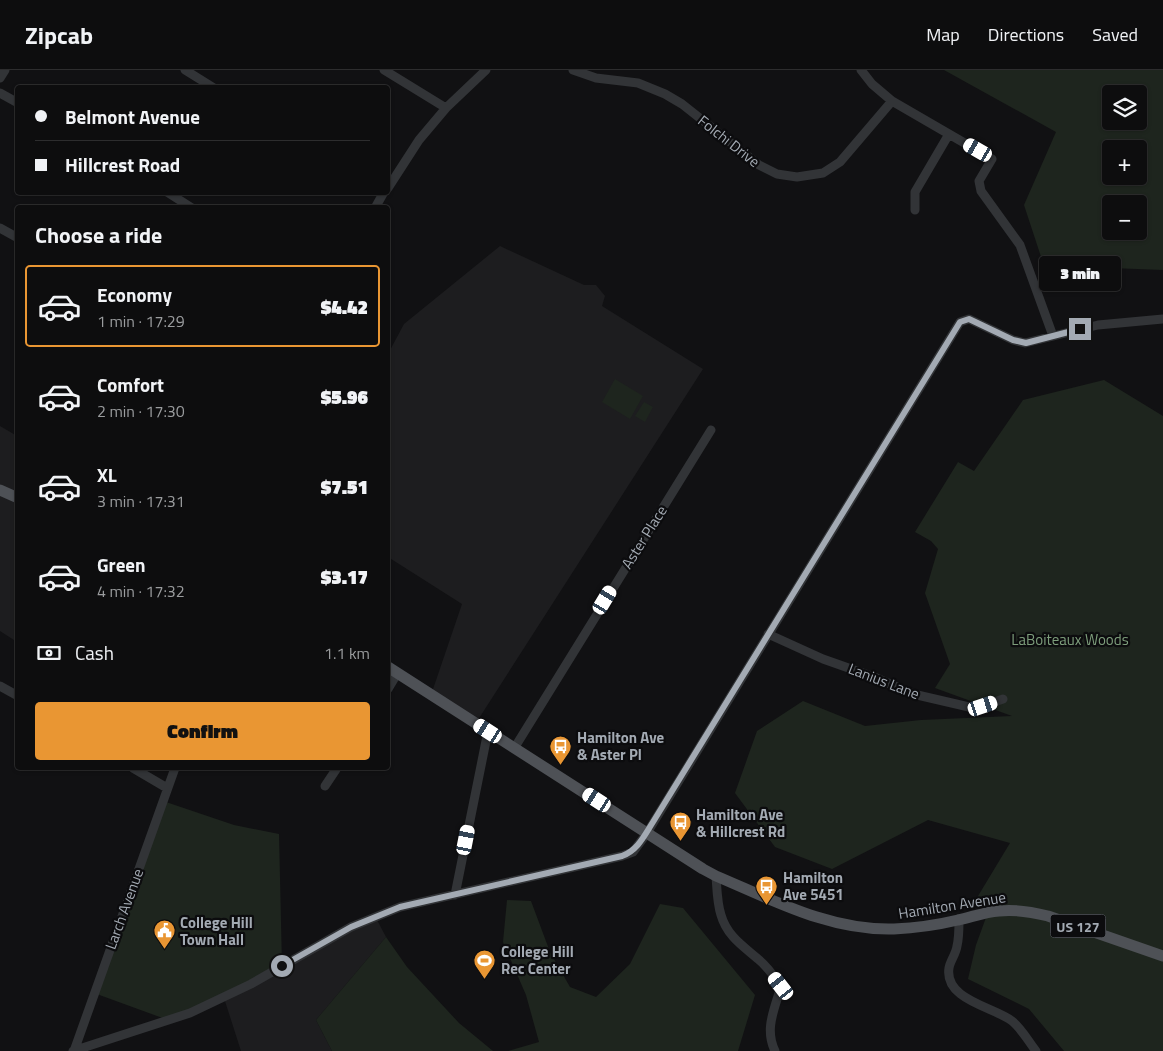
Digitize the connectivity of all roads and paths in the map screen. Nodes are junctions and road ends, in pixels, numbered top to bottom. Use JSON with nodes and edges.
{"nodes":[{"id":1,"x":5,"y":70,"type":"edge"},
{"id":2,"x":185,"y":70,"type":"edge"},
{"id":3,"x":384,"y":70,"type":"edge"},
{"id":4,"x":486,"y":70,"type":"edge"},
{"id":5,"x":574,"y":70,"type":"edge"},
{"id":6,"x":861,"y":70,"type":"edge"},
{"id":7,"x":0,"y":78,"type":"edge"},
{"id":8,"x":209,"y":85,"type":"edge"},
{"id":9,"x":0,"y":93,"type":"edge"},
{"id":10,"x":15,"y":101,"type":"edge"},
{"id":11,"x":892,"y":101,"type":"junction"},
{"id":12,"x":446,"y":108,"type":"junction"},
{"id":13,"x":948,"y":134,"type":"junction"},
{"id":14,"x":390,"y":183,"type":"edge"},
{"id":15,"x":172,"y":195,"type":"edge"},
{"id":16,"x":187,"y":205,"type":"edge"},
{"id":17,"x":915,"y":210,"type":"dead end"},
{"id":18,"x":0,"y":228,"type":"edge"},
{"id":19,"x":15,"y":236,"type":"edge"},
{"id":20,"x":1163,"y":319,"type":"edge"},
{"id":21,"x":1053,"y":336,"type":"junction"},
{"id":22,"x":711,"y":430,"type":"dead end"},
{"id":23,"x":0,"y":490,"type":"edge"},
{"id":24,"x":15,"y":497,"type":"edge"},
{"id":25,"x":768,"y":634,"type":"junction"},
{"id":26,"x":390,"y":669,"type":"edge"},
{"id":27,"x":397,"y":674,"type":"junction"},
{"id":28,"x":0,"y":686,"type":"edge"},
{"id":29,"x":390,"y":686,"type":"edge"},
{"id":30,"x":15,"y":694,"type":"edge"},
{"id":31,"x":1004,"y":699,"type":"dead end"},
{"id":32,"x":488,"y":731,"type":"junction"},
{"id":33,"x":515,"y":747,"type":"junction"},
{"id":34,"x":136,"y":770,"type":"edge"},
{"id":35,"x":174,"y":770,"type":"edge"},
{"id":36,"x":336,"y":770,"type":"edge"},
{"id":37,"x":325,"y":786,"type":"dead end"},
{"id":38,"x":167,"y":788,"type":"junction"},
{"id":39,"x":646,"y":833,"type":"junction"},
{"id":40,"x":716,"y":876,"type":"junction"},
{"id":41,"x":455,"y":895,"type":"junction"},
{"id":42,"x":959,"y":920,"type":"junction"},
{"id":43,"x":1163,"y":956,"type":"edge"},
{"id":44,"x":74,"y":1051,"type":"edge"},
{"id":45,"x":775,"y":1051,"type":"edge"},
{"id":46,"x":1036,"y":1051,"type":"edge"}],
"edges":[{"from":1,"to":7,"type":"street"},
{"from":2,"to":8,"type":"street"},
{"from":3,"to":12,"type":"street"},
{"from":4,"to":12,"type":"street"},
{"from":5,"to":11,"type":"street","name":"Folchi Drive"},
{"from":6,"to":11,"type":"street"},
{"from":9,"to":10,"type":"street"},
{"from":11,"to":13,"type":"street"},
{"from":12,"to":14,"type":"street"},
{"from":13,"to":17,"type":"street"},
{"from":13,"to":21,"type":"street"},
{"from":15,"to":16,"type":"street"},
{"from":18,"to":19,"type":"street"},
{"from":20,"to":21,"type":"street"},
{"from":21,"to":25,"type":"street"},
{"from":22,"to":33,"type":"street","name":"Aster Place"},
{"from":23,"to":24,"type":"main road"},
{"from":25,"to":31,"type":"street","name":"Lanius Lane"},
{"from":25,"to":39,"type":"street"},
{"from":26,"to":27,"type":"main road","name":"Hamilton Avenue","number":"US 127"},
{"from":27,"to":29,"type":"street"},
{"from":27,"to":32,"type":"main road","name":"Hamilton Avenue","number":"US 127"},
{"from":28,"to":30,"type":"street"},
{"from":32,"to":33,"type":"main road","name":"Hamilton Avenue","number":"US 127"},
{"from":32,"to":41,"type":"street"},
{"from":33,"to":39,"type":"main road","name":"Hamilton Avenue","number":"US 127"},
{"from":34,"to":38,"type":"street"},
{"from":35,"to":38,"type":"street","name":"Larch Avenue"},
{"from":36,"to":37,"type":"street"},
{"from":38,"to":44,"type":"street","name":"Larch Avenue"},
{"from":39,"to":40,"type":"main road","name":"Hamilton Avenue","number":"US 127"},
{"from":39,"to":41,"type":"street"},
{"from":40,"to":42,"type":"main road","name":"Hamilton Avenue","number":"US 127"},
{"from":40,"to":45,"type":"street"},
{"from":41,"to":44,"type":"street"},
{"from":42,"to":43,"type":"main road","name":"Hamilton Avenue","number":"US 127"},
{"from":42,"to":46,"type":"street"}]}
